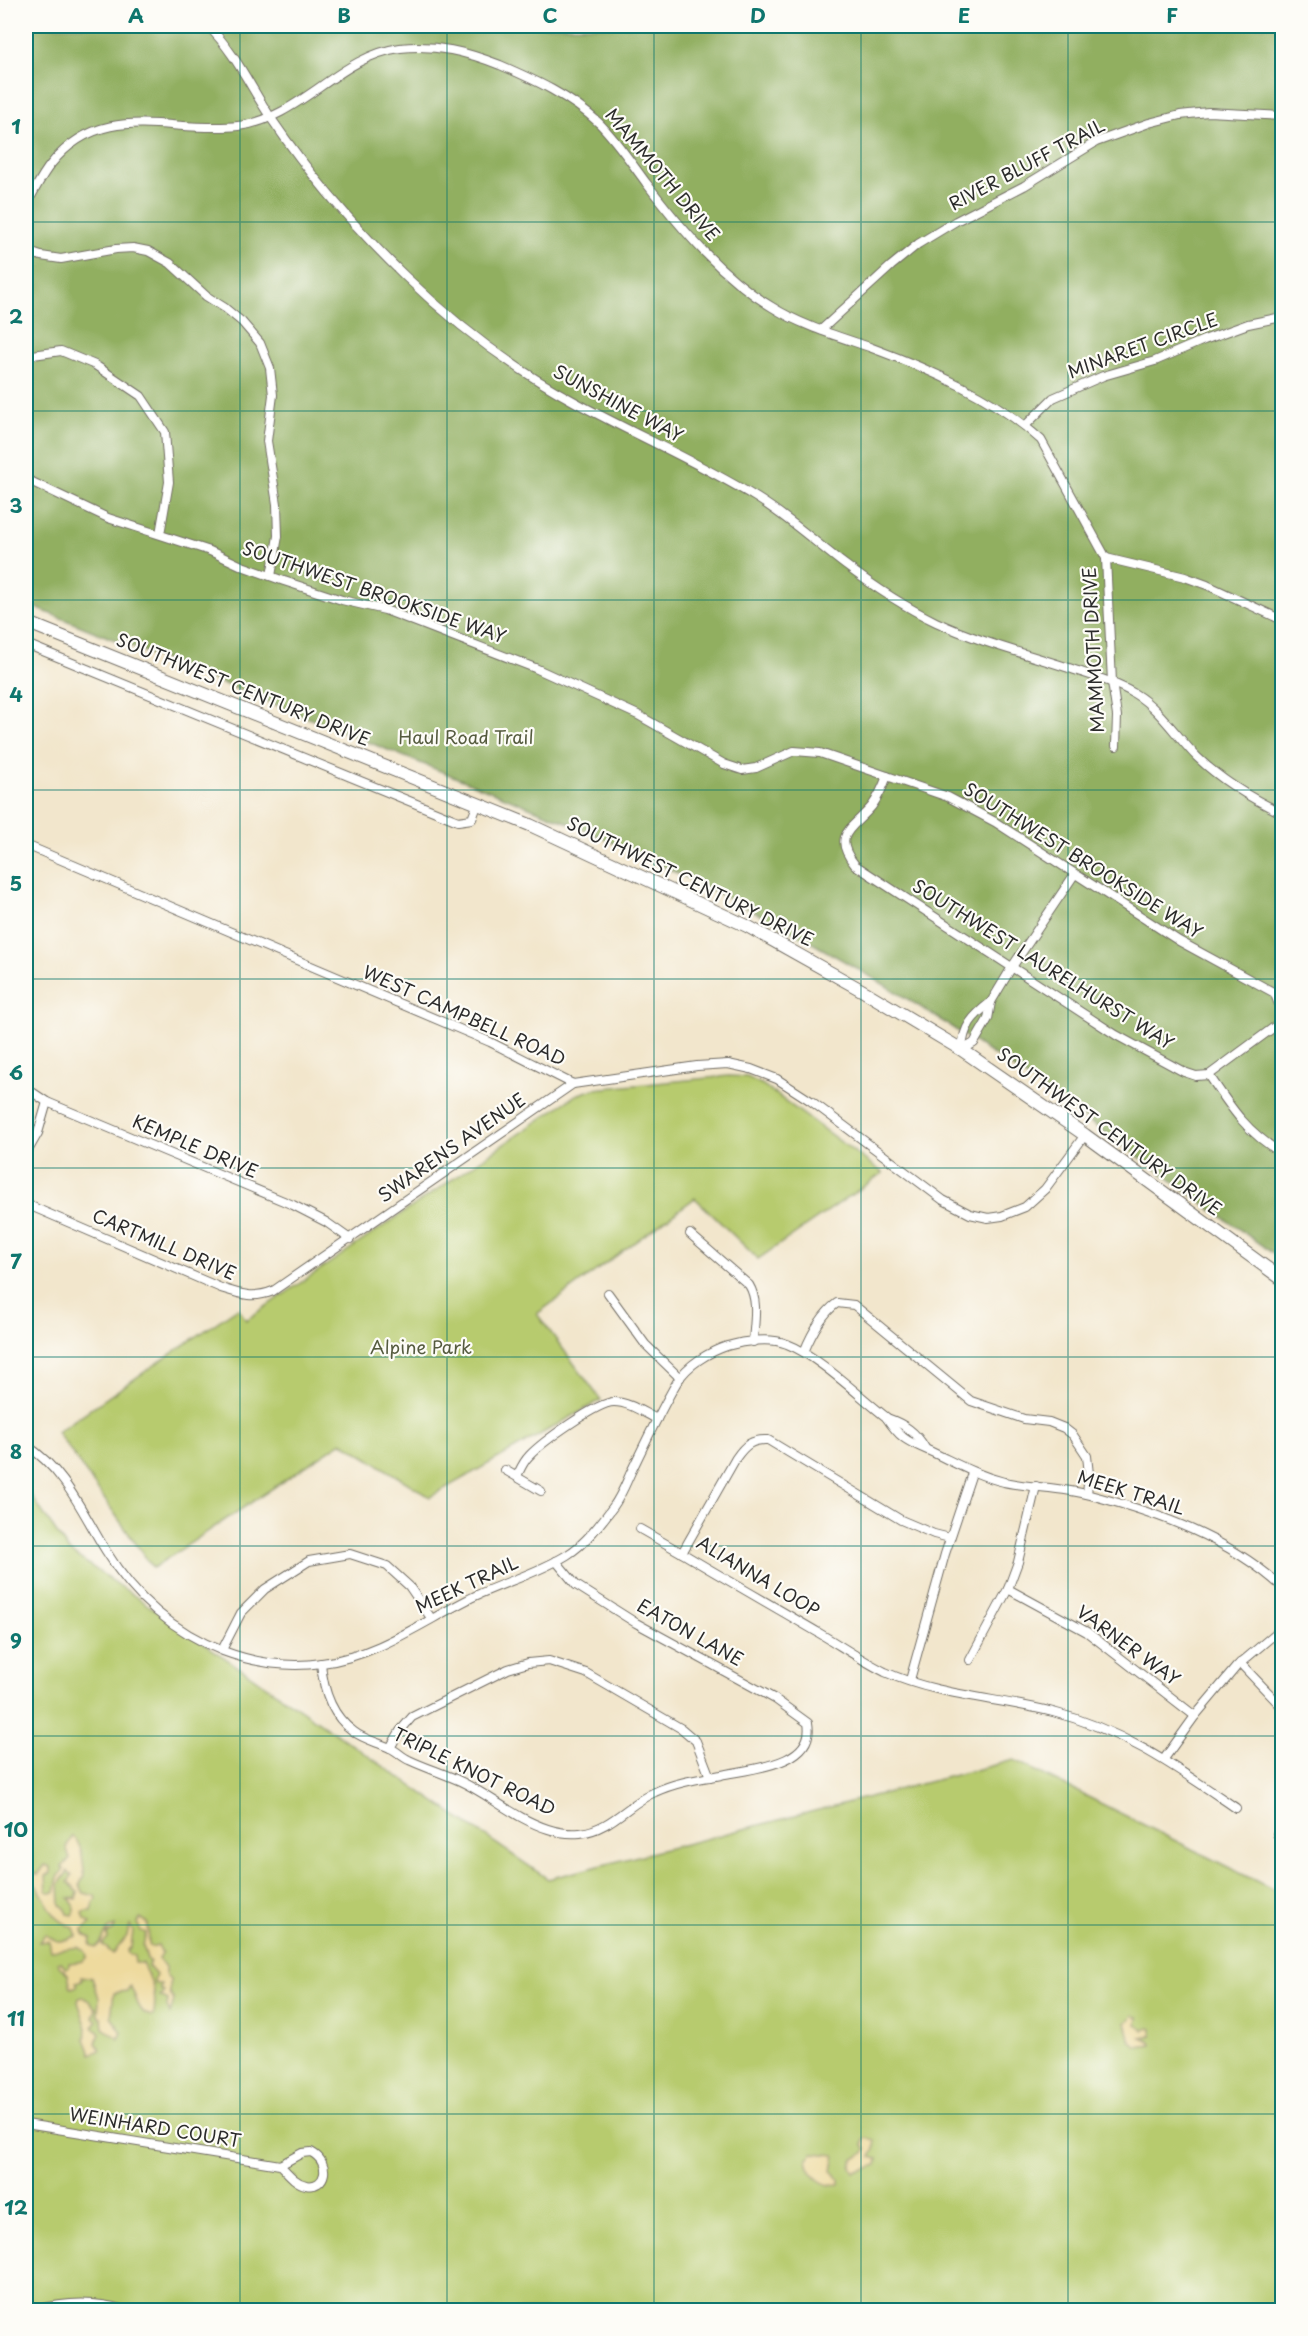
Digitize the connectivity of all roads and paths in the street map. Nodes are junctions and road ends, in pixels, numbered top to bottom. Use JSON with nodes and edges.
{"nodes":[{"id":1,"x":208,"y":26,"type":"edge"},
{"id":2,"x":1282,"y":116,"type":"edge"},
{"id":3,"x":270,"y":117,"type":"junction"},
{"id":4,"x":26,"y":205,"type":"edge"},
{"id":5,"x":26,"y":251,"type":"edge"},
{"id":6,"x":1282,"y":317,"type":"edge"},
{"id":7,"x":821,"y":330,"type":"junction"},
{"id":8,"x":26,"y":360,"type":"edge"},
{"id":9,"x":1025,"y":426,"type":"junction"},
{"id":10,"x":26,"y":478,"type":"edge"},
{"id":11,"x":160,"y":534,"type":"junction"},
{"id":12,"x":1106,"y":558,"type":"junction"},
{"id":13,"x":271,"y":576,"type":"junction"},
{"id":14,"x":1282,"y":621,"type":"edge"},
{"id":15,"x":26,"y":622,"type":"edge"},
{"id":16,"x":26,"y":644,"type":"edge"},
{"id":17,"x":1112,"y":682,"type":"junction"},
{"id":18,"x":1116,"y":746,"type":"dead end"},
{"id":19,"x":887,"y":776,"type":"junction"},
{"id":20,"x":478,"y":803,"type":"junction"},
{"id":21,"x":1282,"y":813,"type":"edge"},
{"id":22,"x":26,"y":845,"type":"edge"},
{"id":23,"x":1074,"y":874,"type":"junction"},
{"id":24,"x":1012,"y":967,"type":"junction"},
{"id":25,"x":1279,"y":996,"type":"edge"},
{"id":26,"x":991,"y":1002,"type":"junction"},
{"id":27,"x":962,"y":1050,"type":"junction"},
{"id":28,"x":1209,"y":1075,"type":"junction"},
{"id":29,"x":573,"y":1084,"type":"junction"},
{"id":30,"x":26,"y":1088,"type":"edge"},
{"id":31,"x":47,"y":1102,"type":"junction"},
{"id":32,"x":1085,"y":1135,"type":"junction"},
{"id":33,"x":1282,"y":1153,"type":"edge"},
{"id":34,"x":26,"y":1154,"type":"edge"},
{"id":35,"x":26,"y":1204,"type":"edge"},
{"id":36,"x":690,"y":1234,"type":"dead end"},
{"id":37,"x":350,"y":1239,"type":"junction"},
{"id":38,"x":1282,"y":1279,"type":"edge"},
{"id":39,"x":608,"y":1293,"type":"dead end"},
{"id":40,"x":753,"y":1342,"type":"junction"},
{"id":41,"x":804,"y":1352,"type":"junction"},
{"id":42,"x":680,"y":1378,"type":"junction"},
{"id":43,"x":657,"y":1419,"type":"junction"},
{"id":44,"x":26,"y":1445,"type":"edge"},
{"id":45,"x":505,"y":1470,"type":"dead end"},
{"id":46,"x":972,"y":1473,"type":"junction"},
{"id":47,"x":517,"y":1476,"type":"junction"},
{"id":48,"x":1036,"y":1486,"type":"junction"},
{"id":49,"x":541,"y":1491,"type":"dead end"},
{"id":50,"x":1087,"y":1494,"type":"junction"},
{"id":51,"x":640,"y":1529,"type":"dead end"},
{"id":52,"x":951,"y":1538,"type":"junction"},
{"id":53,"x":682,"y":1553,"type":"junction"},
{"id":54,"x":556,"y":1561,"type":"junction"},
{"id":55,"x":1282,"y":1587,"type":"edge"},
{"id":56,"x":1008,"y":1589,"type":"junction"},
{"id":57,"x":431,"y":1618,"type":"junction"},
{"id":58,"x":1282,"y":1628,"type":"edge"},
{"id":59,"x":222,"y":1650,"type":"junction"},
{"id":60,"x":970,"y":1660,"type":"dead end"},
{"id":61,"x":321,"y":1663,"type":"junction"},
{"id":62,"x":1240,"y":1663,"type":"junction"},
{"id":63,"x":910,"y":1680,"type":"junction"},
{"id":64,"x":1282,"y":1707,"type":"edge"},
{"id":65,"x":1195,"y":1716,"type":"junction"},
{"id":66,"x":810,"y":1731,"type":"joint"},
{"id":67,"x":390,"y":1748,"type":"junction"},
{"id":68,"x":1164,"y":1759,"type":"junction"},
{"id":69,"x":710,"y":1777,"type":"junction"},
{"id":70,"x":1236,"y":1808,"type":"dead end"},
{"id":71,"x":26,"y":2124,"type":"edge"},
{"id":72,"x":280,"y":2165,"type":"junction"},
{"id":73,"x":35,"y":2310,"type":"edge"},
{"id":74,"x":125,"y":2310,"type":"edge"}],
"edges":[{"from":1,"to":3,"type":"street","name":"SUNSHINE WAY"},
{"from":2,"to":7,"type":"street","name":"RIVER BLUFF TRAIL"},
{"from":3,"to":4,"type":"street","name":"MAMMOTH DRIVE"},
{"from":3,"to":7,"type":"street","name":"MAMMOTH DRIVE"},
{"from":3,"to":17,"type":"street","name":"SUNSHINE WAY"},
{"from":5,"to":13,"type":"street"},
{"from":6,"to":9,"type":"street","name":"MINARET CIRCLE"},
{"from":7,"to":9,"type":"street","name":"MAMMOTH DRIVE"},
{"from":8,"to":11,"type":"street"},
{"from":9,"to":12,"type":"street","name":"MAMMOTH DRIVE"},
{"from":10,"to":11,"type":"street","name":"SOUTHWEST BROOKSIDE WAY"},
{"from":11,"to":13,"type":"street","name":"SOUTHWEST BROOKSIDE WAY"},
{"from":12,"to":14,"type":"street"},
{"from":12,"to":17,"type":"street","name":"MAMMOTH DRIVE"},
{"from":13,"to":19,"type":"street","name":"SOUTHWEST BROOKSIDE WAY"},
{"from":15,"to":20,"type":"main road","name":"SOUTHWEST CENTURY DRIVE"},
{"from":16,"to":20,"type":"street"},
{"from":17,"to":18,"type":"street","name":"MAMMOTH DRIVE"},
{"from":17,"to":21,"type":"street"},
{"from":19,"to":23,"type":"street","name":"SOUTHWEST BROOKSIDE WAY"},
{"from":19,"to":24,"type":"street","name":"SOUTHWEST LAURELHURST WAY"},
{"from":20,"to":27,"type":"main road","name":"SOUTHWEST CENTURY DRIVE"},
{"from":22,"to":29,"type":"street","name":"WEST CAMPBELL ROAD"},
{"from":23,"to":24,"type":"street"},
{"from":23,"to":25,"type":"street","name":"SOUTHWEST BROOKSIDE WAY"},
{"from":24,"to":26,"type":"street"},
{"from":24,"to":28,"type":"street","name":"SOUTHWEST LAURELHURST WAY"},
{"from":25,"to":28,"type":"street"},
{"from":26,"to":27,"type":"street"},
{"from":26,"to":27,"type":"street"},
{"from":27,"to":32,"type":"main road","name":"SOUTHWEST CENTURY DRIVE"},
{"from":28,"to":33,"type":"street"},
{"from":29,"to":32,"type":"street","name":"WEST CAMPBELL ROAD"},
{"from":29,"to":37,"type":"street","name":"SWARENS AVENUE"},
{"from":30,"to":31,"type":"street","name":"KEMPLE DRIVE"},
{"from":31,"to":34,"type":"street"},
{"from":31,"to":37,"type":"street","name":"KEMPLE DRIVE"},
{"from":32,"to":38,"type":"main road","name":"SOUTHWEST CENTURY DRIVE"},
{"from":35,"to":37,"type":"street","name":"CARTMILL DRIVE"},
{"from":36,"to":40,"type":"street"},
{"from":39,"to":42,"type":"street"},
{"from":40,"to":41,"type":"street","name":"MEEK TRAIL"},
{"from":40,"to":42,"type":"street","name":"MEEK TRAIL"},
{"from":41,"to":46,"type":"street","name":"MEEK TRAIL"},
{"from":41,"to":50,"type":"street"},
{"from":42,"to":43,"type":"street","name":"MEEK TRAIL"},
{"from":43,"to":47,"type":"street"},
{"from":43,"to":54,"type":"street","name":"MEEK TRAIL"},
{"from":44,"to":59,"type":"street","name":"MEEK TRAIL"},
{"from":45,"to":47,"type":"street"},
{"from":46,"to":48,"type":"street","name":"MEEK TRAIL"},
{"from":46,"to":52,"type":"street"},
{"from":47,"to":49,"type":"street"},
{"from":48,"to":50,"type":"street","name":"MEEK TRAIL"},
{"from":48,"to":56,"type":"street"},
{"from":50,"to":55,"type":"street","name":"MEEK TRAIL"},
{"from":51,"to":53,"type":"street"},
{"from":52,"to":53,"type":"street","name":"ALIANNA LOOP"},
{"from":52,"to":63,"type":"street"},
{"from":53,"to":63,"type":"street","name":"ALIANNA LOOP"},
{"from":54,"to":57,"type":"street","name":"MEEK TRAIL"},
{"from":54,"to":66,"type":"street","name":"EATON LANE"},
{"from":56,"to":60,"type":"street"},
{"from":56,"to":65,"type":"street","name":"VARNER WAY"},
{"from":57,"to":59,"type":"street"},
{"from":57,"to":61,"type":"street","name":"MEEK TRAIL"},
{"from":58,"to":62,"type":"street"},
{"from":59,"to":61,"type":"street","name":"MEEK TRAIL"},
{"from":61,"to":67,"type":"street","name":"TRIPLE KNOT ROAD"},
{"from":62,"to":64,"type":"street"},
{"from":62,"to":65,"type":"street"},
{"from":63,"to":68,"type":"street","name":"ALIANNA LOOP"},
{"from":65,"to":68,"type":"street"},
{"from":66,"to":69,"type":"street","name":"TRIPLE KNOT ROAD"},
{"from":67,"to":69,"type":"street","name":"TRIPLE KNOT ROAD"},
{"from":67,"to":69,"type":"street"},
{"from":68,"to":70,"type":"street","name":"ALIANNA LOOP"},
{"from":71,"to":72,"type":"street","name":"WEINHARD COURT"},
{"from":72,"to":72,"type":"street","name":"WEINHARD COURT"},
{"from":73,"to":74,"type":"street"}]}
